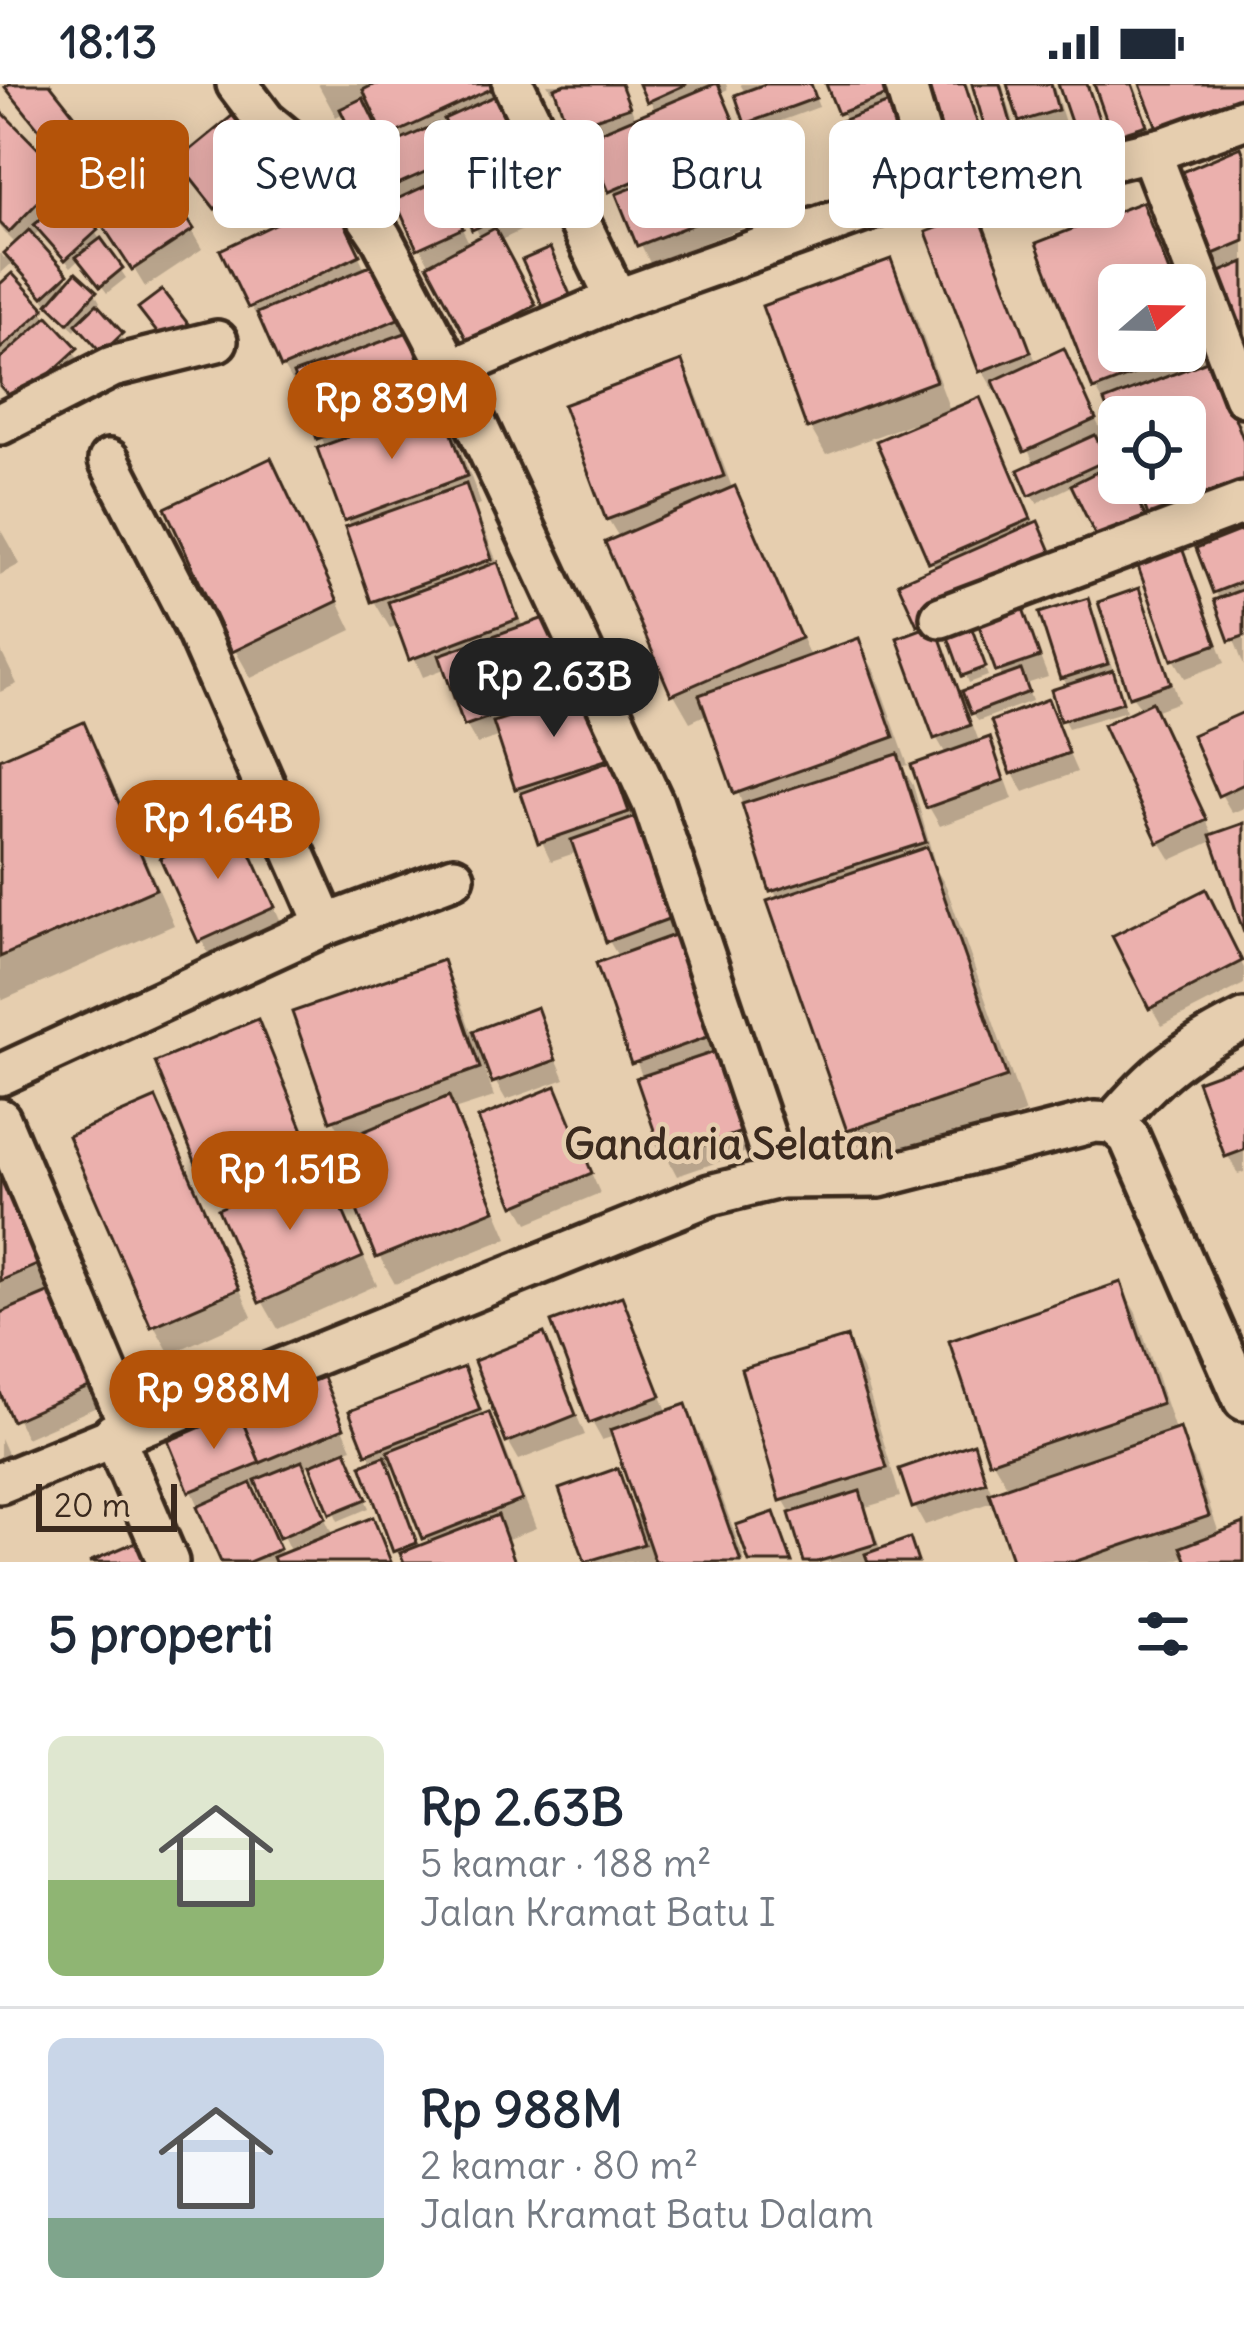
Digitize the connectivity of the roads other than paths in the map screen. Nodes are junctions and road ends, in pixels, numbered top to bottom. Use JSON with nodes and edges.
{"nodes":[{"id":1,"x":237,"y":84,"type":"edge"},
{"id":2,"x":513,"y":84,"type":"edge"},
{"id":3,"x":904,"y":84,"type":"edge"},
{"id":4,"x":1244,"y":119,"type":"edge"},
{"id":5,"x":915,"y":120,"type":"edge"},
{"id":6,"x":1150,"y":152,"type":"junction"},
{"id":7,"x":1125,"y":156,"type":"edge"},
{"id":8,"x":829,"y":224,"type":"edge"},
{"id":9,"x":617,"y":300,"type":"junction"},
{"id":10,"x":218,"y":341,"type":"dead end"},
{"id":11,"x":451,"y":370,"type":"junction"},
{"id":12,"x":1244,"y":396,"type":"edge"},
{"id":13,"x":0,"y":424,"type":"edge"},
{"id":14,"x":109,"y":460,"type":"dead end"},
{"id":15,"x":1244,"y":503,"type":"edge"},
{"id":16,"x":941,"y":617,"type":"dead end"},
{"id":17,"x":454,"y":877,"type":"dead end"},
{"id":18,"x":326,"y":926,"type":"junction"},
{"id":19,"x":1244,"y":1020,"type":"edge"},
{"id":20,"x":0,"y":1075,"type":"edge"},
{"id":21,"x":0,"y":1119,"type":"edge"},
{"id":22,"x":1113,"y":1123,"type":"junction"},
{"id":23,"x":778,"y":1178,"type":"junction"},
{"id":24,"x":1244,"y":1400,"type":"edge"},
{"id":25,"x":121,"y":1431,"type":"junction"},
{"id":26,"x":0,"y":1483,"type":"edge"},
{"id":27,"x":168,"y":1562,"type":"edge"}],
"edges":[{"from":1,"to":11,"type":"street"},
{"from":2,"to":9,"type":"street"},
{"from":3,"to":5,"type":"street"},
{"from":4,"to":6,"type":"street"},
{"from":6,"to":7,"type":"street"},
{"from":6,"to":12,"type":"street"},
{"from":8,"to":9,"type":"street"},
{"from":9,"to":11,"type":"street"},
{"from":10,"to":13,"type":"street"},
{"from":11,"to":23,"type":"street"},
{"from":14,"to":18,"type":"street"},
{"from":15,"to":16,"type":"street"},
{"from":17,"to":18,"type":"street"},
{"from":18,"to":20,"type":"street"},
{"from":19,"to":22,"type":"street"},
{"from":21,"to":25,"type":"street"},
{"from":22,"to":23,"type":"street"},
{"from":22,"to":24,"type":"street"},
{"from":23,"to":25,"type":"street"},
{"from":25,"to":26,"type":"street"},
{"from":25,"to":27,"type":"street"}]}
